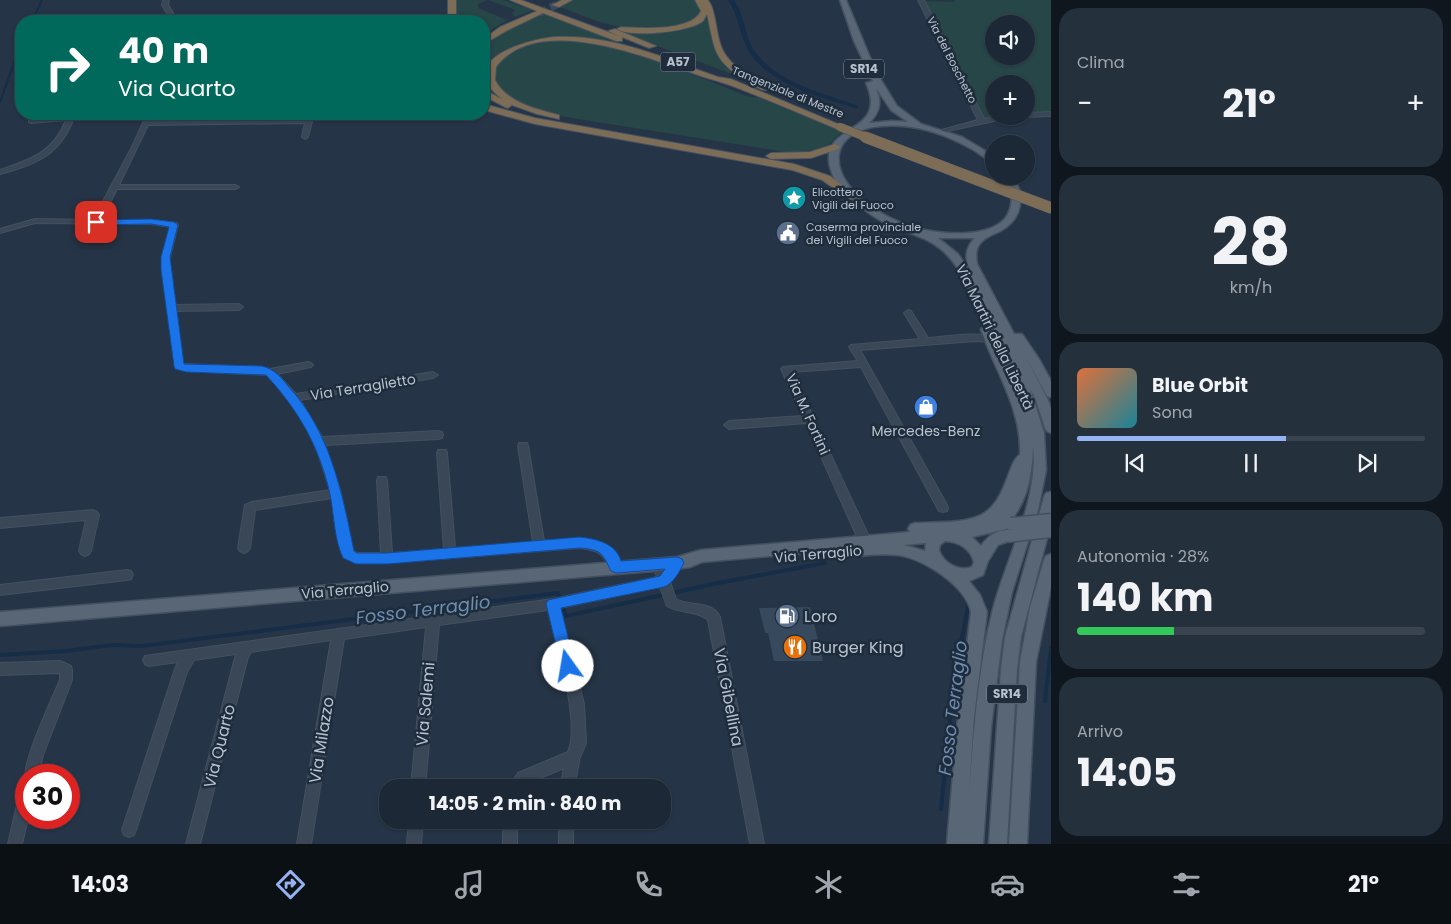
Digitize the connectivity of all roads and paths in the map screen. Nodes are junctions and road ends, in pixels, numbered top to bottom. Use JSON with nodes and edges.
{"nodes":[{"id":1,"x":166,"y":0,"type":"edge"},
{"id":2,"x":452,"y":0,"type":"edge"},
{"id":3,"x":514,"y":0,"type":"edge"},
{"id":4,"x":527,"y":0,"type":"edge"},
{"id":5,"x":568,"y":0,"type":"edge"},
{"id":6,"x":699,"y":0,"type":"edge"},
{"id":7,"x":704,"y":0,"type":"edge"},
{"id":8,"x":836,"y":0,"type":"edge"},
{"id":9,"x":843,"y":0,"type":"edge"},
{"id":10,"x":921,"y":0,"type":"edge"},
{"id":11,"x":555,"y":4,"type":"edge"},
{"id":12,"x":170,"y":15,"type":"edge"},
{"id":13,"x":452,"y":15,"type":"edge"},
{"id":14,"x":490,"y":34,"type":"edge"},
{"id":15,"x":490,"y":38,"type":"edge"},
{"id":16,"x":735,"y":84,"type":"junction"},
{"id":17,"x":490,"y":96,"type":"edge"},
{"id":18,"x":490,"y":101,"type":"edge"},
{"id":19,"x":793,"y":103,"type":"junction"},
{"id":20,"x":490,"y":109,"type":"edge"},
{"id":21,"x":1051,"y":114,"type":"edge"},
{"id":22,"x":1035,"y":115,"type":"edge"},
{"id":23,"x":39,"y":120,"type":"edge"},
{"id":24,"x":70,"y":120,"type":"edge"},
{"id":25,"x":147,"y":120,"type":"edge"},
{"id":26,"x":985,"y":120,"type":"edge"},
{"id":27,"x":31,"y":121,"type":"dead end"},
{"id":28,"x":982,"y":121,"type":"junction"},
{"id":29,"x":146,"y":123,"type":"junction"},
{"id":30,"x":579,"y":124,"type":"junction"},
{"id":31,"x":846,"y":127,"type":"junction"},
{"id":32,"x":589,"y":130,"type":"junction"},
{"id":33,"x":938,"y":131,"type":"junction"},
{"id":34,"x":305,"y":137,"type":"dead end"},
{"id":35,"x":835,"y":147,"type":"junction"},
{"id":36,"x":985,"y":154,"type":"edge"},
{"id":37,"x":0,"y":172,"type":"edge"},
{"id":38,"x":1012,"y":185,"type":"edge"},
{"id":39,"x":114,"y":187,"type":"junction"},
{"id":40,"x":235,"y":187,"type":"dead end"},
{"id":41,"x":853,"y":197,"type":"junction"},
{"id":42,"x":1051,"y":202,"type":"edge"},
{"id":43,"x":1051,"y":208,"type":"edge"},
{"id":44,"x":96,"y":222,"type":"junction"},
{"id":45,"x":912,"y":230,"type":"junction"},
{"id":46,"x":0,"y":231,"type":"edge"},
{"id":47,"x":989,"y":232,"type":"junction"},
{"id":48,"x":982,"y":295,"type":"junction"},
{"id":49,"x":239,"y":307,"type":"dead end"},
{"id":50,"x":172,"y":308,"type":"junction"},
{"id":51,"x":908,"y":313,"type":"dead end"},
{"id":52,"x":993,"y":336,"type":"junction"},
{"id":53,"x":926,"y":342,"type":"junction"},
{"id":54,"x":308,"y":364,"type":"dead end"},
{"id":55,"x":864,"y":364,"type":"junction"},
{"id":56,"x":270,"y":372,"type":"junction"},
{"id":57,"x":433,"y":375,"type":"dead end"},
{"id":58,"x":1051,"y":393,"type":"edge"},
{"id":59,"x":294,"y":398,"type":"junction"},
{"id":60,"x":809,"y":419,"type":"junction"},
{"id":61,"x":729,"y":426,"type":"dead end"},
{"id":62,"x":1051,"y":428,"type":"edge"},
{"id":63,"x":438,"y":435,"type":"dead end"},
{"id":64,"x":319,"y":442,"type":"junction"},
{"id":65,"x":523,"y":446,"type":"dead end"},
{"id":66,"x":1026,"y":451,"type":"junction"},
{"id":67,"x":442,"y":453,"type":"dead end"},
{"id":68,"x":382,"y":480,"type":"dead end"},
{"id":69,"x":336,"y":493,"type":"junction"},
{"id":70,"x":943,"y":508,"type":"dead end"},
{"id":71,"x":1049,"y":516,"type":"edge"},
{"id":72,"x":0,"y":523,"type":"edge"},
{"id":73,"x":1010,"y":528,"type":"junction"},
{"id":74,"x":946,"y":536,"type":"junction"},
{"id":75,"x":865,"y":541,"type":"junction"},
{"id":76,"x":539,"y":546,"type":"junction"},
{"id":77,"x":244,"y":548,"type":"dead end"},
{"id":78,"x":85,"y":551,"type":"dead end"},
{"id":79,"x":450,"y":554,"type":"junction"},
{"id":80,"x":387,"y":558,"type":"junction"},
{"id":81,"x":981,"y":559,"type":"junction"},
{"id":82,"x":1051,"y":560,"type":"edge"},
{"id":83,"x":684,"y":562,"type":"junction"},
{"id":84,"x":658,"y":564,"type":"junction"},
{"id":85,"x":616,"y":567,"type":"junction"},
{"id":86,"x":945,"y":568,"type":"junction"},
{"id":87,"x":127,"y":575,"type":"dead end"},
{"id":88,"x":666,"y":589,"type":"junction"},
{"id":89,"x":0,"y":590,"type":"edge"},
{"id":90,"x":558,"y":604,"type":"junction"},
{"id":91,"x":0,"y":619,"type":"edge"},
{"id":92,"x":432,"y":620,"type":"junction"},
{"id":93,"x":338,"y":636,"type":"junction"},
{"id":94,"x":246,"y":648,"type":"junction"},
{"id":95,"x":190,"y":655,"type":"junction"},
{"id":96,"x":149,"y":660,"type":"dead end"},
{"id":97,"x":0,"y":670,"type":"edge"},
{"id":98,"x":573,"y":758,"type":"junction"},
{"id":99,"x":34,"y":764,"type":"edge"},
{"id":100,"x":419,"y":779,"type":"edge"},
{"id":101,"x":521,"y":779,"type":"edge"},
{"id":102,"x":569,"y":779,"type":"edge"},
{"id":103,"x":18,"y":829,"type":"edge"},
{"id":104,"x":415,"y":829,"type":"edge"},
{"id":105,"x":510,"y":829,"type":"edge"},
{"id":106,"x":566,"y":829,"type":"edge"},
{"id":107,"x":129,"y":830,"type":"dead end"},
{"id":108,"x":15,"y":844,"type":"edge"},
{"id":109,"x":194,"y":844,"type":"edge"},
{"id":110,"x":304,"y":844,"type":"edge"},
{"id":111,"x":414,"y":844,"type":"edge"},
{"id":112,"x":510,"y":844,"type":"edge"},
{"id":113,"x":566,"y":844,"type":"edge"},
{"id":114,"x":758,"y":844,"type":"edge"},
{"id":115,"x":956,"y":844,"type":"edge"},
{"id":116,"x":974,"y":844,"type":"edge"},
{"id":117,"x":998,"y":844,"type":"edge"},
{"id":118,"x":1018,"y":844,"type":"edge"}],
"edges":[{"from":1,"to":12,"type":"street"},
{"from":2,"to":13,"type":"highway"},
{"from":3,"to":16,"type":"highway","name":"Tangenziale di Mestre","number":"A57"},
{"from":4,"to":11,"type":"highway","name":"Tangenziale di Mestre","number":"A57"},
{"from":5,"to":11,"type":"highway"},
{"from":6,"to":11,"type":"highway","number":"A57"},
{"from":7,"to":19,"type":"highway","number":"A57"},
{"from":8,"to":31,"type":"main road","number":"SR14"},
{"from":9,"to":33,"type":"main road","number":"SR14"},
{"from":10,"to":28,"type":"street","name":"Via del Boschetto"},
{"from":11,"to":19,"type":"highway","name":"Tangenziale di Mestre","number":"A57"},
{"from":14,"to":15,"type":"highway"},
{"from":16,"to":30,"type":"highway","number":"A57"},
{"from":16,"to":31,"type":"highway","name":"Tangenziale di Mestre","number":"A57"},
{"from":17,"to":30,"type":"highway","number":"A57"},
{"from":18,"to":32,"type":"highway"},
{"from":19,"to":31,"type":"highway","name":"Tangenziale di Mestre","number":"A57"},
{"from":20,"to":32,"type":"highway"},
{"from":21,"to":22,"type":"street"},
{"from":23,"to":27,"type":"street"},
{"from":24,"to":37,"type":"street"},
{"from":25,"to":29,"type":"street"},
{"from":26,"to":28,"type":"street"},
{"from":28,"to":33,"type":"street"},
{"from":29,"to":34,"type":"street"},
{"from":29,"to":39,"type":"street"},
{"from":30,"to":35,"type":"highway","number":"A57"},
{"from":31,"to":33,"type":"main road","number":"SR14"},
{"from":31,"to":35,"type":"main road","number":"SR14"},
{"from":31,"to":42,"type":"highway","name":"Tangenziale di Mestre","number":"A57"},
{"from":31,"to":43,"type":"highway","name":"Tangenziale di Mestre","number":"A57","bridge":true},
{"from":32,"to":41,"type":"highway"},
{"from":33,"to":36,"type":"main road","number":"SR14"},
{"from":35,"to":41,"type":"main road"},
{"from":38,"to":47,"type":"main road","name":"Via Martiri della Libertà"},
{"from":39,"to":40,"type":"street"},
{"from":39,"to":44,"type":"street"},
{"from":41,"to":45,"type":"main road"},
{"from":44,"to":46,"type":"street"},
{"from":44,"to":50,"type":"street"},
{"from":45,"to":47,"type":"main road"},
{"from":45,"to":48,"type":"main road","name":"Via Martiri della Libertà"},
{"from":47,"to":48,"type":"main road","name":"Via Martiri della Libertà"},
{"from":48,"to":52,"type":"main road"},
{"from":48,"to":58,"type":"main road"},
{"from":48,"to":62,"type":"main road","name":"Via Martiri della Libertà"},
{"from":49,"to":50,"type":"street"},
{"from":50,"to":56,"type":"street"},
{"from":51,"to":53,"type":"street"},
{"from":52,"to":53,"type":"street"},
{"from":52,"to":66,"type":"main road"},
{"from":52,"to":73,"type":"main road","name":"Via Martiri della Libertà"},
{"from":53,"to":55,"type":"street"},
{"from":54,"to":56,"type":"street"},
{"from":55,"to":60,"type":"street","name":"Via M. Fortini"},
{"from":55,"to":70,"type":"street"},
{"from":56,"to":59,"type":"street","name":"Via Terraglietto"},
{"from":57,"to":59,"type":"street","name":"Via Terraglietto"},
{"from":59,"to":64,"type":"street","name":"Via Terraglietto"},
{"from":60,"to":61,"type":"street"},
{"from":60,"to":75,"type":"street","name":"Via M. Fortini"},
{"from":63,"to":64,"type":"street"},
{"from":64,"to":69,"type":"street","name":"Via Terraglietto"},
{"from":65,"to":76,"type":"street"},
{"from":66,"to":73,"type":"main road"},
{"from":66,"to":75,"type":"main road"},
{"from":67,"to":79,"type":"street"},
{"from":68,"to":80,"type":"street"},
{"from":69,"to":77,"type":"street"},
{"from":69,"to":80,"type":"street","name":"Via Terraglietto"},
{"from":71,"to":73,"type":"main road","name":"Via Terraglio","bridge":true},
{"from":71,"to":117,"type":"main road","number":"SR14"},
{"from":72,"to":78,"type":"street"},
{"from":73,"to":74,"type":"main road","name":"Via Terraglio"},
{"from":73,"to":81,"type":"main road","name":"Via Terraglio"},
{"from":73,"to":116,"type":"main road","name":"Via Martiri della Libertà","number":"SR14"},
{"from":74,"to":75,"type":"main road","name":"Via Terraglio"},
{"from":74,"to":81,"type":"main road"},
{"from":74,"to":86,"type":"main road"},
{"from":75,"to":83,"type":"main road","name":"Via Terraglio"},
{"from":76,"to":79,"type":"street","name":"Via Terraglietto"},
{"from":76,"to":85,"type":"street","name":"Via Terraglietto"},
{"from":79,"to":80,"type":"street","name":"Via Terraglietto"},
{"from":81,"to":86,"type":"main road"},
{"from":82,"to":118,"type":"main road"},
{"from":83,"to":84,"type":"main road","name":"Via Terraglio"},
{"from":83,"to":86,"type":"main road","name":"Via Terraglio"},
{"from":83,"to":88,"type":"street"},
{"from":84,"to":85,"type":"main road","name":"Via Terraglio"},
{"from":84,"to":88,"type":"street"},
{"from":85,"to":91,"type":"main road","name":"Via Terraglio"},
{"from":86,"to":115,"type":"main road"},
{"from":87,"to":89,"type":"street"},
{"from":88,"to":90,"type":"street"},
{"from":88,"to":114,"type":"street","name":"Via Gibellina"},
{"from":90,"to":92,"type":"street"},
{"from":90,"to":98,"type":"street"},
{"from":92,"to":93,"type":"street"},
{"from":92,"to":100,"type":"street","name":"Via Salemi"},
{"from":93,"to":94,"type":"street"},
{"from":93,"to":110,"type":"street","name":"Via Milazzo"},
{"from":94,"to":95,"type":"street"},
{"from":94,"to":109,"type":"street","name":"Via Quarto"},
{"from":95,"to":96,"type":"street"},
{"from":95,"to":107,"type":"street"},
{"from":97,"to":99,"type":"street"},
{"from":98,"to":101,"type":"street"},
{"from":98,"to":102,"type":"street"},
{"from":103,"to":108,"type":"street"},
{"from":104,"to":111,"type":"street"},
{"from":105,"to":112,"type":"street"},
{"from":106,"to":113,"type":"street"}]}
